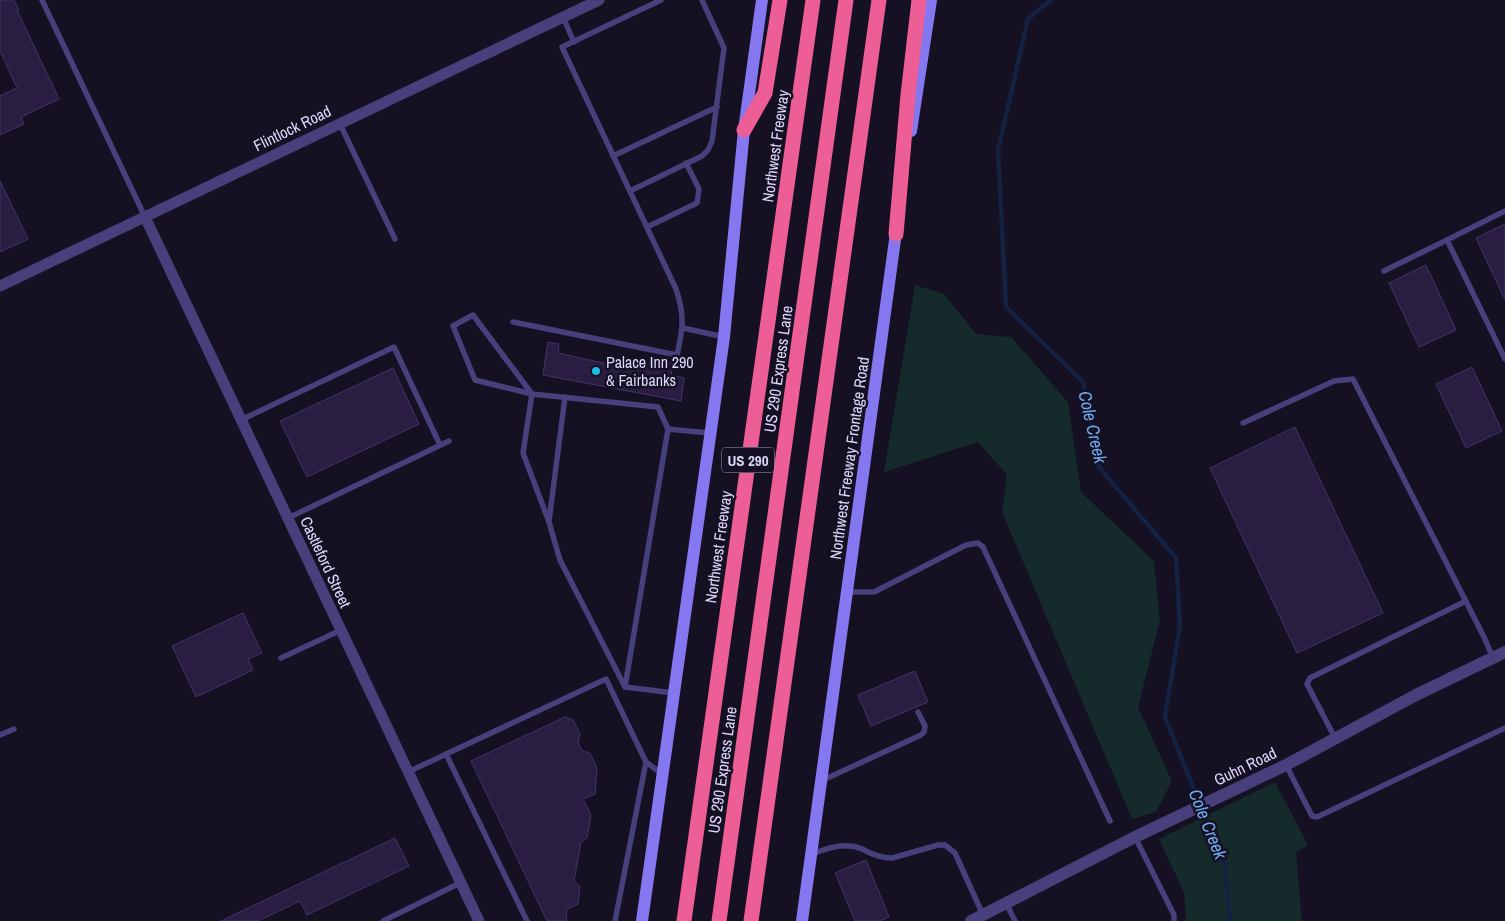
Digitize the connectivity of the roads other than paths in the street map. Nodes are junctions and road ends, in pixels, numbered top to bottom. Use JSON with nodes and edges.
{"nodes":[{"id":1,"x":42,"y":0,"type":"edge"},
{"id":2,"x":599,"y":0,"type":"edge"},
{"id":3,"x":662,"y":0,"type":"edge"},
{"id":4,"x":702,"y":0,"type":"edge"},
{"id":5,"x":762,"y":0,"type":"edge"},
{"id":6,"x":780,"y":0,"type":"edge"},
{"id":7,"x":814,"y":0,"type":"edge"},
{"id":8,"x":846,"y":0,"type":"edge"},
{"id":9,"x":879,"y":0,"type":"edge"},
{"id":10,"x":920,"y":0,"type":"edge"},
{"id":11,"x":931,"y":0,"type":"edge"},
{"id":12,"x":563,"y":17,"type":"junction"},
{"id":13,"x":574,"y":42,"type":"junction"},
{"id":14,"x":717,"y":107,"type":"junction"},
{"id":15,"x":339,"y":124,"type":"junction"},
{"id":16,"x":744,"y":130,"type":"junction"},
{"id":17,"x":613,"y":156,"type":"junction"},
{"id":18,"x":686,"y":163,"type":"junction"},
{"id":19,"x":630,"y":191,"type":"junction"},
{"id":20,"x":1505,"y":212,"type":"edge"},
{"id":21,"x":144,"y":217,"type":"junction"},
{"id":22,"x":647,"y":227,"type":"junction"},
{"id":23,"x":896,"y":234,"type":"junction"},
{"id":24,"x":395,"y":239,"type":"dead end"},
{"id":25,"x":1447,"y":240,"type":"junction"},
{"id":26,"x":1384,"y":271,"type":"dead end"},
{"id":27,"x":0,"y":286,"type":"edge"},
{"id":28,"x":513,"y":322,"type":"dead end"},
{"id":29,"x":683,"y":328,"type":"junction"},
{"id":30,"x":724,"y":337,"type":"junction"},
{"id":31,"x":1505,"y":359,"type":"edge"},
{"id":32,"x":532,"y":394,"type":"junction"},
{"id":33,"x":565,"y":397,"type":"junction"},
{"id":34,"x":241,"y":420,"type":"junction"},
{"id":35,"x":1242,"y":423,"type":"dead end"},
{"id":36,"x":668,"y":429,"type":"junction"},
{"id":37,"x":709,"y":433,"type":"junction"},
{"id":38,"x":449,"y":441,"type":"dead end"},
{"id":39,"x":440,"y":445,"type":"junction"},
{"id":40,"x":288,"y":518,"type":"junction"},
{"id":41,"x":549,"y":522,"type":"junction"},
{"id":42,"x":846,"y":592,"type":"junction"},
{"id":43,"x":1466,"y":601,"type":"junction"},
{"id":44,"x":341,"y":630,"type":"junction"},
{"id":45,"x":1505,"y":652,"type":"edge"},
{"id":46,"x":281,"y":658,"type":"dead end"},
{"id":47,"x":1492,"y":658,"type":"junction"},
{"id":48,"x":625,"y":687,"type":"junction"},
{"id":49,"x":674,"y":693,"type":"junction"},
{"id":50,"x":918,"y":712,"type":"dead end"},
{"id":51,"x":1505,"y":728,"type":"edge"},
{"id":52,"x":14,"y":729,"type":"dead end"},
{"id":53,"x":0,"y":735,"type":"edge"},
{"id":54,"x":1334,"y":738,"type":"junction"},
{"id":55,"x":446,"y":754,"type":"junction"},
{"id":56,"x":646,"y":762,"type":"junction"},
{"id":57,"x":1286,"y":765,"type":"junction"},
{"id":58,"x":408,"y":772,"type":"junction"},
{"id":59,"x":662,"y":774,"type":"junction"},
{"id":60,"x":821,"y":781,"type":"junction"},
{"id":61,"x":1110,"y":821,"type":"dead end"},
{"id":62,"x":1135,"y":838,"type":"junction"},
{"id":63,"x":811,"y":855,"type":"junction"},
{"id":64,"x":460,"y":882,"type":"junction"},
{"id":65,"x":1006,"y":904,"type":"junction"},
{"id":66,"x":983,"y":915,"type":"junction"},
{"id":67,"x":383,"y":921,"type":"edge"},
{"id":68,"x":479,"y":921,"type":"edge"},
{"id":69,"x":527,"y":921,"type":"edge"},
{"id":70,"x":615,"y":921,"type":"edge"},
{"id":71,"x":642,"y":921,"type":"edge"},
{"id":72,"x":684,"y":921,"type":"edge"},
{"id":73,"x":719,"y":921,"type":"edge"},
{"id":74,"x":751,"y":921,"type":"edge"},
{"id":75,"x":802,"y":921,"type":"edge"},
{"id":76,"x":971,"y":921,"type":"edge"},
{"id":77,"x":1015,"y":921,"type":"edge"},
{"id":78,"x":1174,"y":921,"type":"edge"}],
"edges":[{"from":1,"to":21,"type":"lane"},
{"from":2,"to":12,"type":"street","name":"Flintlock Road"},
{"from":3,"to":13,"type":"lane"},
{"from":4,"to":14,"type":"lane"},
{"from":5,"to":16,"type":"main road"},
{"from":6,"to":16,"type":"highway"},
{"from":7,"to":72,"type":"highway","name":"Northwest Freeway","number":"US 290"},
{"from":8,"to":73,"type":"highway","name":"US 290 Express Lane"},
{"from":9,"to":74,"type":"highway"},
{"from":10,"to":23,"type":"highway"},
{"from":11,"to":23,"type":"main road","name":"Northwest Freeway Frontage Road"},
{"from":12,"to":13,"type":"lane"},
{"from":12,"to":15,"type":"street","name":"Flintlock Road"},
{"from":13,"to":17,"type":"lane"},
{"from":14,"to":17,"type":"lane"},
{"from":14,"to":18,"type":"lane"},
{"from":15,"to":21,"type":"street","name":"Flintlock Road"},
{"from":15,"to":24,"type":"lane"},
{"from":16,"to":30,"type":"main road"},
{"from":17,"to":19,"type":"lane"},
{"from":18,"to":19,"type":"lane"},
{"from":18,"to":22,"type":"lane"},
{"from":19,"to":22,"type":"lane"},
{"from":20,"to":25,"type":"lane"},
{"from":21,"to":27,"type":"street","name":"Flintlock Road"},
{"from":21,"to":34,"type":"street","name":"Castleford Street"},
{"from":22,"to":29,"type":"lane"},
{"from":23,"to":42,"type":"main road","name":"Northwest Freeway Frontage Road"},
{"from":25,"to":26,"type":"lane"},
{"from":25,"to":31,"type":"lane"},
{"from":28,"to":29,"type":"lane"},
{"from":29,"to":30,"type":"lane"},
{"from":30,"to":37,"type":"main road"},
{"from":32,"to":32,"type":"lane"},
{"from":32,"to":33,"type":"lane"},
{"from":32,"to":41,"type":"lane"},
{"from":33,"to":36,"type":"lane"},
{"from":33,"to":41,"type":"lane"},
{"from":34,"to":39,"type":"lane"},
{"from":34,"to":40,"type":"street","name":"Castleford Street"},
{"from":35,"to":43,"type":"lane"},
{"from":36,"to":37,"type":"lane"},
{"from":36,"to":48,"type":"lane"},
{"from":37,"to":49,"type":"main road"},
{"from":38,"to":39,"type":"lane"},
{"from":39,"to":40,"type":"lane"},
{"from":40,"to":44,"type":"street","name":"Castleford Street"},
{"from":41,"to":48,"type":"lane"},
{"from":42,"to":60,"type":"main road","name":"Northwest Freeway Frontage Road"},
{"from":42,"to":61,"type":"lane"},
{"from":43,"to":47,"type":"lane"},
{"from":43,"to":54,"type":"lane"},
{"from":44,"to":46,"type":"lane"},
{"from":44,"to":58,"type":"street","name":"Castleford Street"},
{"from":45,"to":47,"type":"street","name":"Guhn Road"},
{"from":47,"to":54,"type":"street","name":"Guhn Road"},
{"from":48,"to":49,"type":"lane"},
{"from":49,"to":59,"type":"main road"},
{"from":50,"to":60,"type":"lane"},
{"from":51,"to":57,"type":"lane"},
{"from":52,"to":53,"type":"lane"},
{"from":54,"to":57,"type":"street","name":"Guhn Road"},
{"from":55,"to":56,"type":"lane"},
{"from":55,"to":58,"type":"lane"},
{"from":55,"to":69,"type":"lane"},
{"from":56,"to":59,"type":"lane"},
{"from":56,"to":70,"type":"lane"},
{"from":57,"to":62,"type":"street","name":"Guhn Road"},
{"from":58,"to":64,"type":"street","name":"Castleford Street"},
{"from":59,"to":71,"type":"main road"},
{"from":60,"to":63,"type":"main road","name":"Northwest Freeway Frontage Road"},
{"from":62,"to":65,"type":"street","name":"Guhn Road"},
{"from":62,"to":78,"type":"lane"},
{"from":63,"to":66,"type":"lane"},
{"from":63,"to":75,"type":"main road","name":"Northwest Freeway Frontage Road"},
{"from":64,"to":67,"type":"lane"},
{"from":64,"to":68,"type":"street","name":"Castleford Street"},
{"from":65,"to":66,"type":"street","name":"Guhn Road"},
{"from":65,"to":77,"type":"lane"},
{"from":66,"to":76,"type":"street","name":"Guhn Road"}]}
